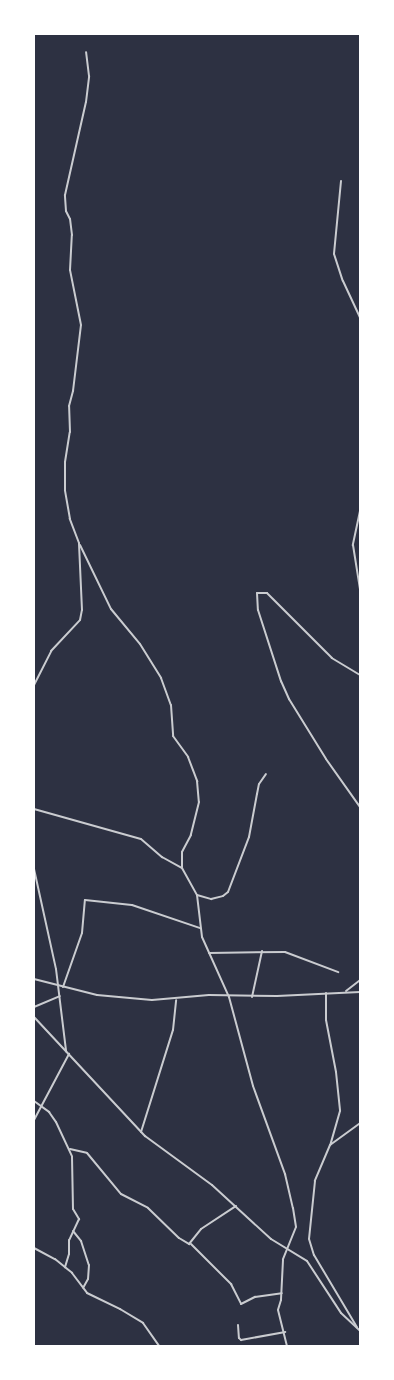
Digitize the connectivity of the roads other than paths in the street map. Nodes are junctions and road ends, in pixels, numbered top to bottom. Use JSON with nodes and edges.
{"nodes":[{"id":1,"x":86,"y":52,"type":"dead end"},
{"id":2,"x":341,"y":181,"type":"dead end"},
{"id":3,"x":360,"y":317,"type":"edge"},
{"id":4,"x":360,"y":511,"type":"edge"},
{"id":5,"x":79,"y":543,"type":"junction"},
{"id":6,"x":360,"y":589,"type":"edge"},
{"id":7,"x":360,"y":676,"type":"edge"},
{"id":8,"x":34,"y":684,"type":"edge"},
{"id":9,"x":266,"y":774,"type":"dead end"},
{"id":10,"x":360,"y":807,"type":"edge"},
{"id":11,"x":34,"y":809,"type":"edge"},
{"id":12,"x":182,"y":868,"type":"junction"},
{"id":13,"x":34,"y":869,"type":"edge"},
{"id":14,"x":197,"y":895,"type":"junction"},
{"id":15,"x":200,"y":928,"type":"junction"},
{"id":16,"x":262,"y":951,"type":"junction"},
{"id":17,"x":209,"y":953,"type":"junction"},
{"id":18,"x":338,"y":972,"type":"dead end"},
{"id":19,"x":34,"y":979,"type":"edge"},
{"id":20,"x":360,"y":980,"type":"edge"},
{"id":21,"x":59,"y":986,"type":"junction"},
{"id":22,"x":63,"y":987,"type":"junction"},
{"id":23,"x":346,"y":991,"type":"junction"},
{"id":24,"x":360,"y":992,"type":"edge"},
{"id":25,"x":326,"y":993,"type":"junction"},
{"id":26,"x":60,"y":996,"type":"junction"},
{"id":27,"x":229,"y":997,"type":"junction"},
{"id":28,"x":252,"y":997,"type":"junction"},
{"id":29,"x":176,"y":999,"type":"junction"},
{"id":30,"x":34,"y":1007,"type":"edge"},
{"id":31,"x":34,"y":1017,"type":"edge"},
{"id":32,"x":66,"y":1051,"type":"junction"},
{"id":33,"x":69,"y":1054,"type":"junction"},
{"id":34,"x":34,"y":1101,"type":"edge"},
{"id":35,"x":40,"y":1106,"type":"junction"},
{"id":36,"x":34,"y":1120,"type":"edge"},
{"id":37,"x":360,"y":1123,"type":"edge"},
{"id":38,"x":141,"y":1132,"type":"junction"},
{"id":39,"x":330,"y":1145,"type":"junction"},
{"id":40,"x":70,"y":1149,"type":"junction"},
{"id":41,"x":236,"y":1206,"type":"junction"},
{"id":42,"x":73,"y":1231,"type":"junction"},
{"id":43,"x":191,"y":1244,"type":"junction"},
{"id":44,"x":34,"y":1248,"type":"edge"},
{"id":45,"x":289,"y":1250,"type":"junction"},
{"id":46,"x":65,"y":1267,"type":"junction"},
{"id":47,"x":83,"y":1288,"type":"junction"},
{"id":48,"x":282,"y":1294,"type":"junction"},
{"id":49,"x":238,"y":1325,"type":"dead end"},
{"id":50,"x":358,"y":1328,"type":"junction"},
{"id":51,"x":360,"y":1331,"type":"edge"},
{"id":52,"x":285,"y":1332,"type":"junction"},
{"id":53,"x":159,"y":1346,"type":"edge"},
{"id":54,"x":287,"y":1346,"type":"edge"}],
"edges":[{"from":1,"to":5,"type":"street"},
{"from":2,"to":3,"type":"street"},
{"from":4,"to":6,"type":"street"},
{"from":5,"to":8,"type":"street"},
{"from":5,"to":12,"type":"street"},
{"from":7,"to":10,"type":"street"},
{"from":9,"to":14,"type":"street"},
{"from":11,"to":12,"type":"street"},
{"from":12,"to":14,"type":"street"},
{"from":13,"to":21,"type":"street"},
{"from":14,"to":15,"type":"street"},
{"from":15,"to":17,"type":"street"},
{"from":15,"to":22,"type":"street"},
{"from":16,"to":17,"type":"street"},
{"from":16,"to":18,"type":"street"},
{"from":16,"to":28,"type":"street"},
{"from":17,"to":27,"type":"street"},
{"from":19,"to":21,"type":"street"},
{"from":20,"to":23,"type":"street"},
{"from":21,"to":22,"type":"street"},
{"from":21,"to":26,"type":"street"},
{"from":22,"to":29,"type":"street"},
{"from":23,"to":24,"type":"street"},
{"from":23,"to":25,"type":"street"},
{"from":25,"to":28,"type":"street"},
{"from":25,"to":39,"type":"street"},
{"from":26,"to":30,"type":"street"},
{"from":26,"to":32,"type":"street"},
{"from":27,"to":28,"type":"street"},
{"from":27,"to":29,"type":"street"},
{"from":27,"to":45,"type":"street"},
{"from":29,"to":38,"type":"street"},
{"from":31,"to":32,"type":"street"},
{"from":32,"to":33,"type":"street"},
{"from":33,"to":35,"type":"street"},
{"from":33,"to":38,"type":"street"},
{"from":34,"to":35,"type":"street"},
{"from":35,"to":36,"type":"street"},
{"from":35,"to":40,"type":"street"},
{"from":37,"to":39,"type":"street"},
{"from":38,"to":41,"type":"street"},
{"from":39,"to":50,"type":"street"},
{"from":40,"to":42,"type":"street"},
{"from":40,"to":43,"type":"street"},
{"from":41,"to":43,"type":"street"},
{"from":41,"to":45,"type":"street"},
{"from":42,"to":46,"type":"street"},
{"from":42,"to":47,"type":"street"},
{"from":43,"to":48,"type":"street"},
{"from":44,"to":46,"type":"street"},
{"from":45,"to":48,"type":"street"},
{"from":45,"to":50,"type":"street"},
{"from":46,"to":47,"type":"street"},
{"from":47,"to":53,"type":"street"},
{"from":48,"to":52,"type":"street"},
{"from":49,"to":52,"type":"street"},
{"from":50,"to":51,"type":"street"},
{"from":52,"to":54,"type":"street"}]}
